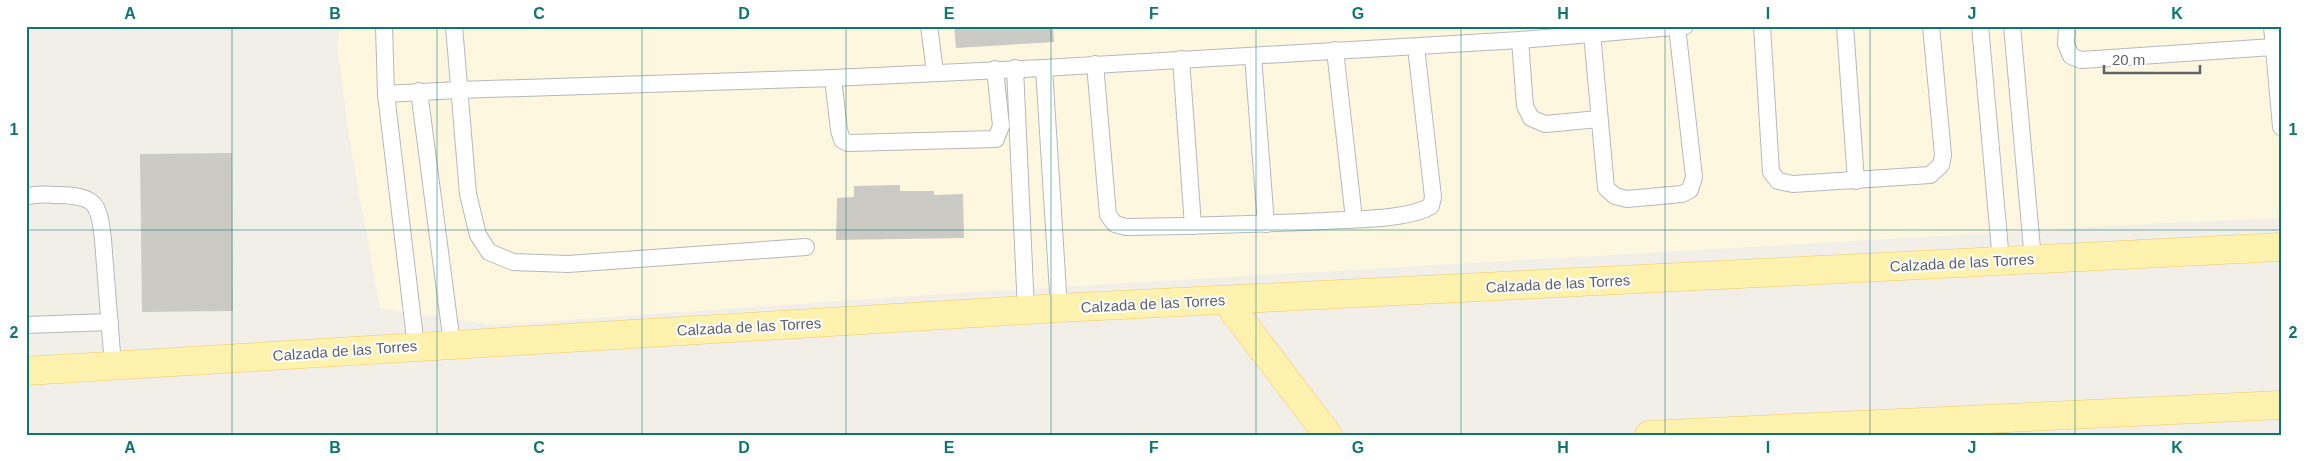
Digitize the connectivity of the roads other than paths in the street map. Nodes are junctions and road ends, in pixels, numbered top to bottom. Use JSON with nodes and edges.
{"nodes":[{"id":1,"x":384,"y":26,"type":"edge"},
{"id":2,"x":454,"y":26,"type":"edge"},
{"id":3,"x":929,"y":26,"type":"edge"},
{"id":4,"x":1685,"y":26,"type":"edge"},
{"id":5,"x":1762,"y":26,"type":"edge"},
{"id":6,"x":1844,"y":26,"type":"edge"},
{"id":7,"x":1931,"y":26,"type":"edge"},
{"id":8,"x":1980,"y":26,"type":"edge"},
{"id":9,"x":2012,"y":26,"type":"edge"},
{"id":10,"x":2067,"y":26,"type":"edge"},
{"id":11,"x":2272,"y":26,"type":"edge"},
{"id":12,"x":1677,"y":27,"type":"edge"},
{"id":13,"x":1592,"y":33,"type":"junction"},
{"id":14,"x":1520,"y":40,"type":"junction"},
{"id":15,"x":1416,"y":47,"type":"junction"},
{"id":16,"x":2273,"y":47,"type":"junction"},
{"id":17,"x":1335,"y":50,"type":"junction"},
{"id":18,"x":1253,"y":56,"type":"junction"},
{"id":19,"x":1181,"y":59,"type":"junction"},
{"id":20,"x":1094,"y":64,"type":"junction"},
{"id":21,"x":1015,"y":68,"type":"junction"},
{"id":22,"x":1044,"y":68,"type":"junction"},
{"id":23,"x":994,"y":70,"type":"junction"},
{"id":24,"x":935,"y":72,"type":"junction"},
{"id":25,"x":833,"y":78,"type":"junction"},
{"id":26,"x":458,"y":90,"type":"junction"},
{"id":27,"x":419,"y":91,"type":"junction"},
{"id":28,"x":386,"y":94,"type":"junction"},
{"id":29,"x":1599,"y":120,"type":"junction"},
{"id":30,"x":2281,"y":127,"type":"edge"},
{"id":31,"x":1856,"y":181,"type":"junction"},
{"id":32,"x":26,"y":196,"type":"edge"},
{"id":33,"x":1354,"y":220,"type":"junction"},
{"id":34,"x":1266,"y":224,"type":"junction"},
{"id":35,"x":1193,"y":226,"type":"junction"},
{"id":36,"x":2281,"y":246,"type":"edge"},
{"id":37,"x":806,"y":247,"type":"dead end"},
{"id":38,"x":2033,"y":260,"type":"junction"},
{"id":39,"x":2001,"y":261,"type":"junction"},
{"id":40,"x":1226,"y":301,"type":"junction"},
{"id":41,"x":1059,"y":308,"type":"junction"},
{"id":42,"x":1026,"y":311,"type":"junction"},
{"id":43,"x":110,"y":322,"type":"junction"},
{"id":44,"x":26,"y":325,"type":"edge"},
{"id":45,"x":452,"y":344,"type":"junction"},
{"id":46,"x":416,"y":346,"type":"junction"},
{"id":47,"x":113,"y":366,"type":"junction"},
{"id":48,"x":26,"y":371,"type":"edge"},
{"id":49,"x":2281,"y":405,"type":"edge"},
{"id":50,"x":1328,"y":435,"type":"edge"},
{"id":51,"x":1649,"y":435,"type":"edge"}],
"edges":[{"from":1,"to":28,"type":"lane"},
{"from":2,"to":26,"type":"lane"},
{"from":3,"to":24,"type":"lane"},
{"from":4,"to":12,"type":"lane"},
{"from":5,"to":31,"type":"lane"},
{"from":6,"to":31,"type":"lane"},
{"from":7,"to":31,"type":"lane"},
{"from":8,"to":39,"type":"lane"},
{"from":9,"to":38,"type":"lane"},
{"from":10,"to":16,"type":"lane"},
{"from":11,"to":16,"type":"lane"},
{"from":12,"to":13,"type":"lane"},
{"from":12,"to":29,"type":"lane"},
{"from":13,"to":14,"type":"lane"},
{"from":13,"to":29,"type":"lane"},
{"from":14,"to":15,"type":"lane"},
{"from":14,"to":29,"type":"lane"},
{"from":15,"to":17,"type":"lane"},
{"from":15,"to":33,"type":"lane"},
{"from":16,"to":30,"type":"lane"},
{"from":17,"to":18,"type":"lane"},
{"from":17,"to":33,"type":"lane"},
{"from":18,"to":19,"type":"lane"},
{"from":18,"to":34,"type":"lane"},
{"from":19,"to":20,"type":"lane"},
{"from":19,"to":35,"type":"lane"},
{"from":20,"to":22,"type":"lane"},
{"from":20,"to":35,"type":"lane"},
{"from":21,"to":22,"type":"lane"},
{"from":21,"to":23,"type":"lane"},
{"from":21,"to":42,"type":"lane"},
{"from":22,"to":41,"type":"lane"},
{"from":23,"to":24,"type":"lane"},
{"from":23,"to":25,"type":"lane"},
{"from":24,"to":25,"type":"lane"},
{"from":25,"to":26,"type":"lane"},
{"from":26,"to":27,"type":"lane"},
{"from":26,"to":37,"type":"lane"},
{"from":27,"to":28,"type":"lane"},
{"from":27,"to":45,"type":"lane"},
{"from":28,"to":46,"type":"lane"},
{"from":32,"to":43,"type":"lane"},
{"from":33,"to":34,"type":"lane"},
{"from":34,"to":35,"type":"lane"},
{"from":36,"to":38,"type":"main road","name":"Calzada de las Torres"},
{"from":38,"to":39,"type":"main road","name":"Calzada de las Torres"},
{"from":39,"to":40,"type":"main road","name":"Calzada de las Torres"},
{"from":40,"to":41,"type":"main road","name":"Calzada de las Torres"},
{"from":40,"to":50,"type":"main road"},
{"from":41,"to":42,"type":"main road","name":"Calzada de las Torres"},
{"from":42,"to":45,"type":"main road","name":"Calzada de las Torres"},
{"from":43,"to":44,"type":"lane"},
{"from":43,"to":47,"type":"lane"},
{"from":45,"to":46,"type":"main road","name":"Calzada de las Torres"},
{"from":46,"to":47,"type":"main road","name":"Calzada de las Torres"},
{"from":47,"to":48,"type":"main road","name":"Calzada de las Torres"},
{"from":49,"to":51,"type":"main road"}]}
